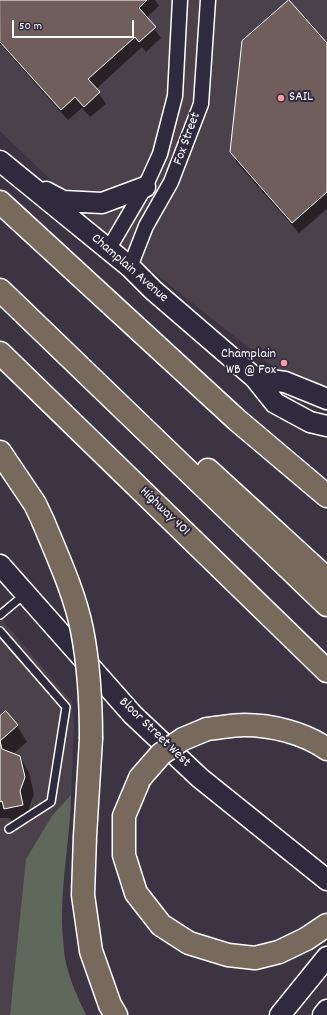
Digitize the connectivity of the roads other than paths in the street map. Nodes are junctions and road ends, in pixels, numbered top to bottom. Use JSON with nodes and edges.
{"nodes":[{"id":1,"x":180,"y":0,"type":"edge"},
{"id":2,"x":208,"y":0,"type":"edge"},
{"id":3,"x":0,"y":161,"type":"edge"},
{"id":4,"x":21,"y":178,"type":"junction"},
{"id":5,"x":145,"y":187,"type":"junction"},
{"id":6,"x":0,"y":202,"type":"edge"},
{"id":7,"x":108,"y":250,"type":"junction"},
{"id":8,"x":130,"y":267,"type":"junction"},
{"id":9,"x":0,"y":278,"type":"edge"},
{"id":10,"x":0,"y":290,"type":"edge"},
{"id":11,"x":0,"y":353,"type":"edge"},
{"id":12,"x":255,"y":378,"type":"junction"},
{"id":13,"x":327,"y":399,"type":"edge"},
{"id":14,"x":327,"y":426,"type":"edge"},
{"id":15,"x":0,"y":452,"type":"edge"},
{"id":16,"x":327,"y":496,"type":"edge"},
{"id":17,"x":0,"y":565,"type":"edge"},
{"id":18,"x":327,"y":579,"type":"edge"},
{"id":19,"x":25,"y":594,"type":"junction"},
{"id":20,"x":327,"y":605,"type":"edge"},
{"id":21,"x":0,"y":615,"type":"edge"},
{"id":22,"x":0,"y":631,"type":"edge"},
{"id":23,"x":327,"y":671,"type":"edge"},
{"id":24,"x":327,"y":749,"type":"edge"},
{"id":25,"x":9,"y":829,"type":"dead end"},
{"id":26,"x":327,"y":880,"type":"edge"},
{"id":27,"x":326,"y":926,"type":"edge"},
{"id":28,"x":327,"y":957,"type":"edge"},
{"id":29,"x":327,"y":1010,"type":"edge"},
{"id":30,"x":116,"y":1015,"type":"edge"},
{"id":31,"x":280,"y":1015,"type":"edge"},
{"id":32,"x":323,"y":1015,"type":"edge"}],
"edges":[{"from":1,"to":5,"type":"street","name":"Fox Street"},
{"from":2,"to":8,"type":"street","name":"Fox Street"},
{"from":3,"to":4,"type":"main road","name":"Champlain Avenue"},
{"from":4,"to":5,"type":"main road"},
{"from":4,"to":7,"type":"main road","name":"Champlain Avenue"},
{"from":5,"to":7,"type":"street","name":"Fox Street"},
{"from":6,"to":16,"type":"highway"},
{"from":7,"to":8,"type":"main road","name":"Champlain Avenue"},
{"from":8,"to":12,"type":"main road","name":"Champlain Avenue"},
{"from":9,"to":18,"type":"highway"},
{"from":10,"to":20,"type":"highway"},
{"from":11,"to":23,"type":"highway","name":"Highway 401"},
{"from":12,"to":13,"type":"main road"},
{"from":12,"to":14,"type":"main road","name":"Champlain Avenue"},
{"from":15,"to":30,"type":"highway","bridge":true},
{"from":17,"to":19,"type":"main road","name":"Bloor Street West"},
{"from":19,"to":21,"type":"lane"},
{"from":19,"to":26,"type":"main road","name":"Bloor Street West"},
{"from":22,"to":25,"type":"lane"},
{"from":24,"to":27,"type":"highway","bridge":true},
{"from":28,"to":31,"type":"main road"},
{"from":29,"to":32,"type":"main road"}]}
